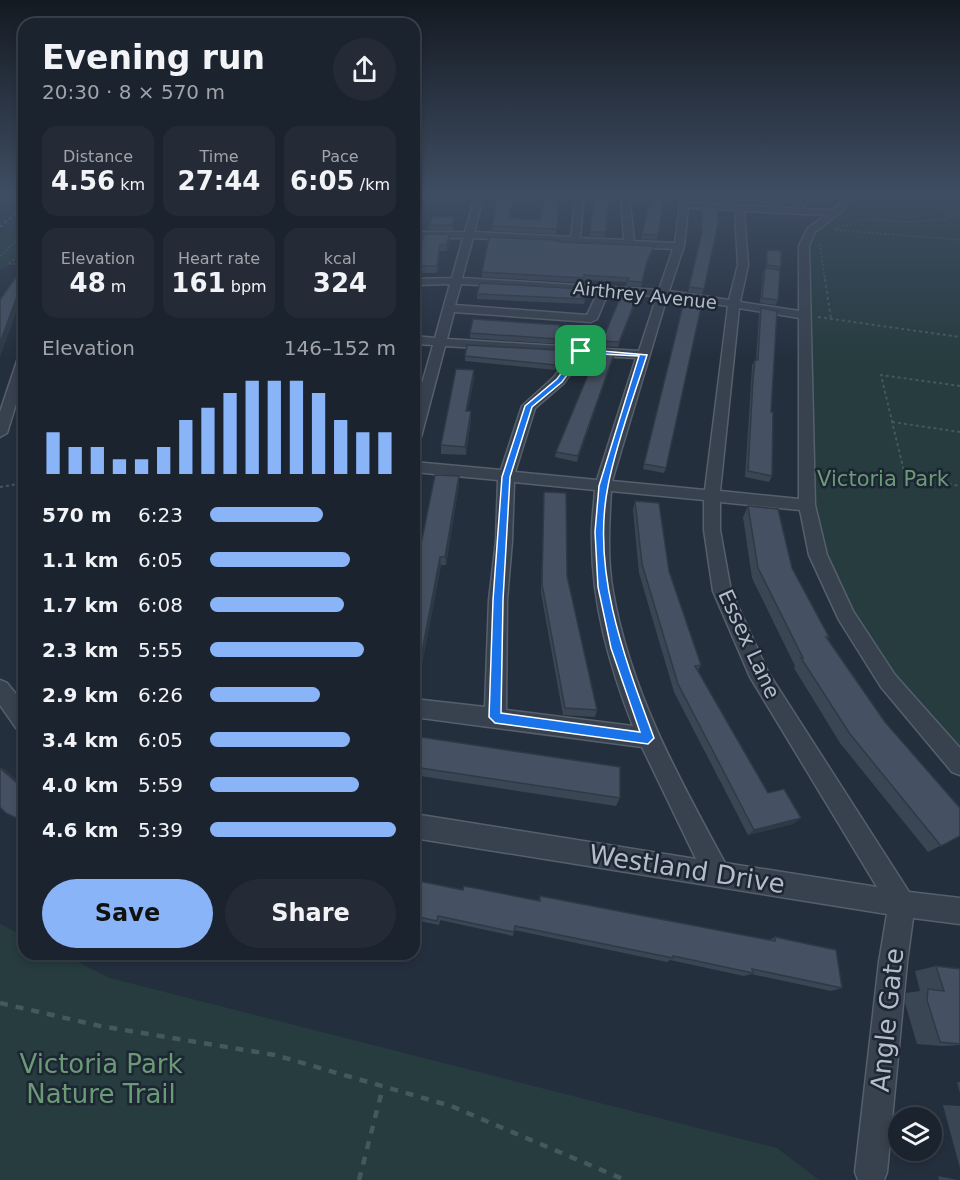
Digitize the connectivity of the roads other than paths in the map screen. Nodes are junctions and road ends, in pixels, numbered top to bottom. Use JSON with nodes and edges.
{"nodes":[{"id":1,"x":465,"y":249,"type":"edge"},
{"id":2,"x":678,"y":249,"type":"edge"},
{"id":3,"x":742,"y":249,"type":"edge"},
{"id":4,"x":804,"y":249,"type":"edge"},
{"id":5,"x":457,"y":281,"type":"junction"},
{"id":6,"x":420,"y":282,"type":"edge"},
{"id":7,"x":604,"y":290,"type":"junction"},
{"id":8,"x":663,"y":293,"type":"junction"},
{"id":9,"x":734,"y":304,"type":"junction"},
{"id":10,"x":450,"y":308,"type":"junction"},
{"id":11,"x":804,"y":315,"type":"junction"},
{"id":12,"x":420,"y":340,"type":"edge"},
{"id":13,"x":440,"y":340,"type":"junction"},
{"id":14,"x":581,"y":351,"type":"junction"},
{"id":15,"x":643,"y":355,"type":"junction"},
{"id":16,"x":18,"y":384,"type":"edge"},
{"id":17,"x":420,"y":415,"type":"edge"},
{"id":18,"x":0,"y":433,"type":"edge"},
{"id":19,"x":420,"y":468,"type":"edge"},
{"id":20,"x":506,"y":477,"type":"junction"},
{"id":21,"x":603,"y":486,"type":"junction"},
{"id":22,"x":712,"y":497,"type":"junction"},
{"id":23,"x":807,"y":505,"type":"junction"},
{"id":24,"x":0,"y":689,"type":"edge"},
{"id":25,"x":420,"y":709,"type":"edge"},
{"id":26,"x":18,"y":713,"type":"edge"},
{"id":27,"x":495,"y":717,"type":"junction"},
{"id":28,"x":648,"y":738,"type":"junction"},
{"id":29,"x":960,"y":764,"type":"edge"},
{"id":30,"x":420,"y":827,"type":"edge"},
{"id":31,"x":717,"y":874,"type":"junction"},
{"id":32,"x":902,"y":904,"type":"junction"},
{"id":33,"x":960,"y":911,"type":"edge"},
{"id":34,"x":871,"y":1172,"type":"dead end"}],
"edges":[{"from":1,"to":5,"type":"street"},
{"from":2,"to":8,"type":"street"},
{"from":3,"to":9,"type":"street","name":"Essex Lane"},
{"from":4,"to":11,"type":"street"},
{"from":5,"to":6,"type":"street","name":"Airthrey Avenue"},
{"from":5,"to":7,"type":"street","name":"Airthrey Avenue"},
{"from":5,"to":10,"type":"street"},
{"from":7,"to":8,"type":"street","name":"Airthrey Avenue"},
{"from":7,"to":10,"type":"street"},
{"from":8,"to":9,"type":"street","name":"Airthrey Avenue"},
{"from":8,"to":15,"type":"street"},
{"from":9,"to":11,"type":"street","name":"Airthrey Avenue"},
{"from":9,"to":22,"type":"street","name":"Essex Lane"},
{"from":10,"to":13,"type":"street"},
{"from":11,"to":23,"type":"street"},
{"from":12,"to":13,"type":"street"},
{"from":13,"to":14,"type":"street"},
{"from":13,"to":17,"type":"street"},
{"from":14,"to":15,"type":"street"},
{"from":14,"to":20,"type":"street"},
{"from":15,"to":21,"type":"street"},
{"from":16,"to":18,"type":"street"},
{"from":19,"to":20,"type":"street"},
{"from":20,"to":21,"type":"street"},
{"from":20,"to":27,"type":"street"},
{"from":21,"to":22,"type":"street"},
{"from":21,"to":28,"type":"street"},
{"from":22,"to":23,"type":"street"},
{"from":22,"to":32,"type":"street","name":"Essex Lane"},
{"from":23,"to":29,"type":"street"},
{"from":24,"to":26,"type":"street"},
{"from":25,"to":27,"type":"street"},
{"from":27,"to":28,"type":"street"},
{"from":28,"to":31,"type":"street"},
{"from":30,"to":31,"type":"street","name":"Westland Drive"},
{"from":31,"to":32,"type":"street","name":"Westland Drive"},
{"from":32,"to":33,"type":"street","name":"Westland Drive"},
{"from":32,"to":34,"type":"street","name":"Angle Gate"}]}
